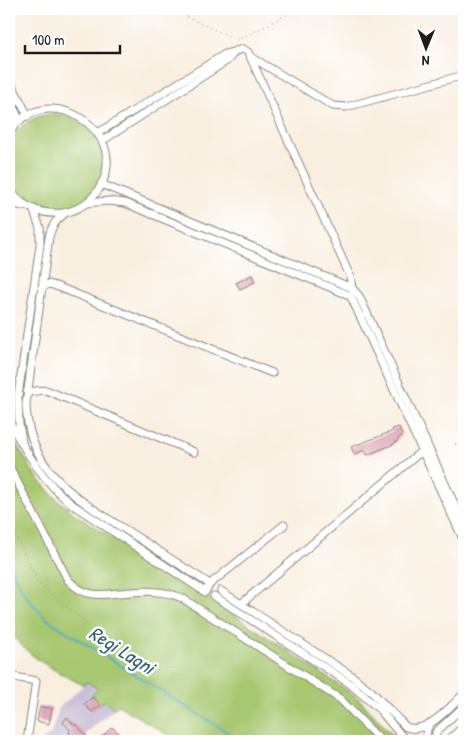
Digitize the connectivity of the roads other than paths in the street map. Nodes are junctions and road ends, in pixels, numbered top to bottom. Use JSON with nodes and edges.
{"nodes":[{"id":1,"x":235,"y":51,"type":"junction"},
{"id":2,"x":252,"y":57,"type":"junction"},
{"id":3,"x":464,"y":75,"type":"edge"},
{"id":4,"x":9,"y":79,"type":"edge"},
{"id":5,"x":9,"y":98,"type":"edge"},
{"id":6,"x":28,"y":116,"type":"junction"},
{"id":7,"x":20,"y":121,"type":"junction"},
{"id":8,"x":98,"y":133,"type":"junction"},
{"id":9,"x":9,"y":134,"type":"edge"},
{"id":10,"x":102,"y":141,"type":"junction"},
{"id":11,"x":102,"y":184,"type":"junction"},
{"id":12,"x":9,"y":190,"type":"edge"},
{"id":13,"x":9,"y":203,"type":"edge"},
{"id":14,"x":86,"y":203,"type":"junction"},
{"id":15,"x":25,"y":206,"type":"junction"},
{"id":16,"x":34,"y":210,"type":"junction"},
{"id":17,"x":67,"y":212,"type":"junction"},
{"id":18,"x":41,"y":288,"type":"junction"},
{"id":19,"x":352,"y":288,"type":"junction"},
{"id":20,"x":272,"y":373,"type":"dead end"},
{"id":21,"x":27,"y":392,"type":"junction"},
{"id":22,"x":9,"y":421,"type":"edge"},
{"id":23,"x":22,"y":444,"type":"junction"},
{"id":24,"x":428,"y":446,"type":"junction"},
{"id":25,"x":422,"y":451,"type":"junction"},
{"id":26,"x":194,"y":452,"type":"dead end"},
{"id":27,"x":9,"y":466,"type":"edge"},
{"id":28,"x":284,"y":525,"type":"dead end"},
{"id":29,"x":464,"y":525,"type":"edge"},
{"id":30,"x":464,"y":541,"type":"edge"},
{"id":31,"x":210,"y":584,"type":"junction"},
{"id":32,"x":221,"y":591,"type":"dead end"},
{"id":33,"x":214,"y":596,"type":"dead end"},
{"id":34,"x":241,"y":604,"type":"junction"},
{"id":35,"x":9,"y":676,"type":"edge"},
{"id":36,"x":464,"y":694,"type":"edge"},
{"id":37,"x":464,"y":706,"type":"edge"},
{"id":38,"x":430,"y":723,"type":"junction"},
{"id":39,"x":464,"y":726,"type":"edge"},
{"id":40,"x":27,"y":741,"type":"edge"},
{"id":41,"x":381,"y":741,"type":"edge"},
{"id":42,"x":406,"y":741,"type":"edge"},
{"id":43,"x":426,"y":741,"type":"edge"},
{"id":44,"x":436,"y":741,"type":"edge"},
{"id":45,"x":447,"y":741,"type":"edge"}],
"edges":[{"from":1,"to":2,"type":"street"},
{"from":1,"to":8,"type":"street"},
{"from":1,"to":10,"type":"street"},
{"from":2,"to":3,"type":"street"},
{"from":2,"to":19,"type":"street"},
{"from":4,"to":6,"type":"street"},
{"from":5,"to":7,"type":"street"},
{"from":6,"to":7,"type":"street"},
{"from":6,"to":8,"type":"street"},
{"from":7,"to":9,"type":"street"},
{"from":8,"to":10,"type":"street"},
{"from":10,"to":11,"type":"street"},
{"from":11,"to":14,"type":"street"},
{"from":11,"to":19,"type":"street"},
{"from":12,"to":15,"type":"street"},
{"from":13,"to":15,"type":"street"},
{"from":14,"to":17,"type":"street"},
{"from":14,"to":25,"type":"street"},
{"from":15,"to":16,"type":"street"},
{"from":16,"to":17,"type":"street"},
{"from":16,"to":23,"type":"street"},
{"from":17,"to":18,"type":"street"},
{"from":18,"to":20,"type":"street"},
{"from":18,"to":21,"type":"street"},
{"from":19,"to":24,"type":"street"},
{"from":21,"to":26,"type":"street"},
{"from":21,"to":31,"type":"street"},
{"from":22,"to":23,"type":"street"},
{"from":23,"to":31,"type":"street"},
{"from":24,"to":25,"type":"street"},
{"from":24,"to":29,"type":"street"},
{"from":25,"to":30,"type":"street"},
{"from":25,"to":34,"type":"street"},
{"from":27,"to":41,"type":"street"},
{"from":28,"to":31,"type":"street"},
{"from":32,"to":34,"type":"street"},
{"from":33,"to":42,"type":"street"},
{"from":34,"to":38,"type":"street"},
{"from":35,"to":40,"type":"street"},
{"from":36,"to":38,"type":"street"},
{"from":37,"to":44,"type":"street"},
{"from":38,"to":43,"type":"street"},
{"from":39,"to":45,"type":"street"}]}
